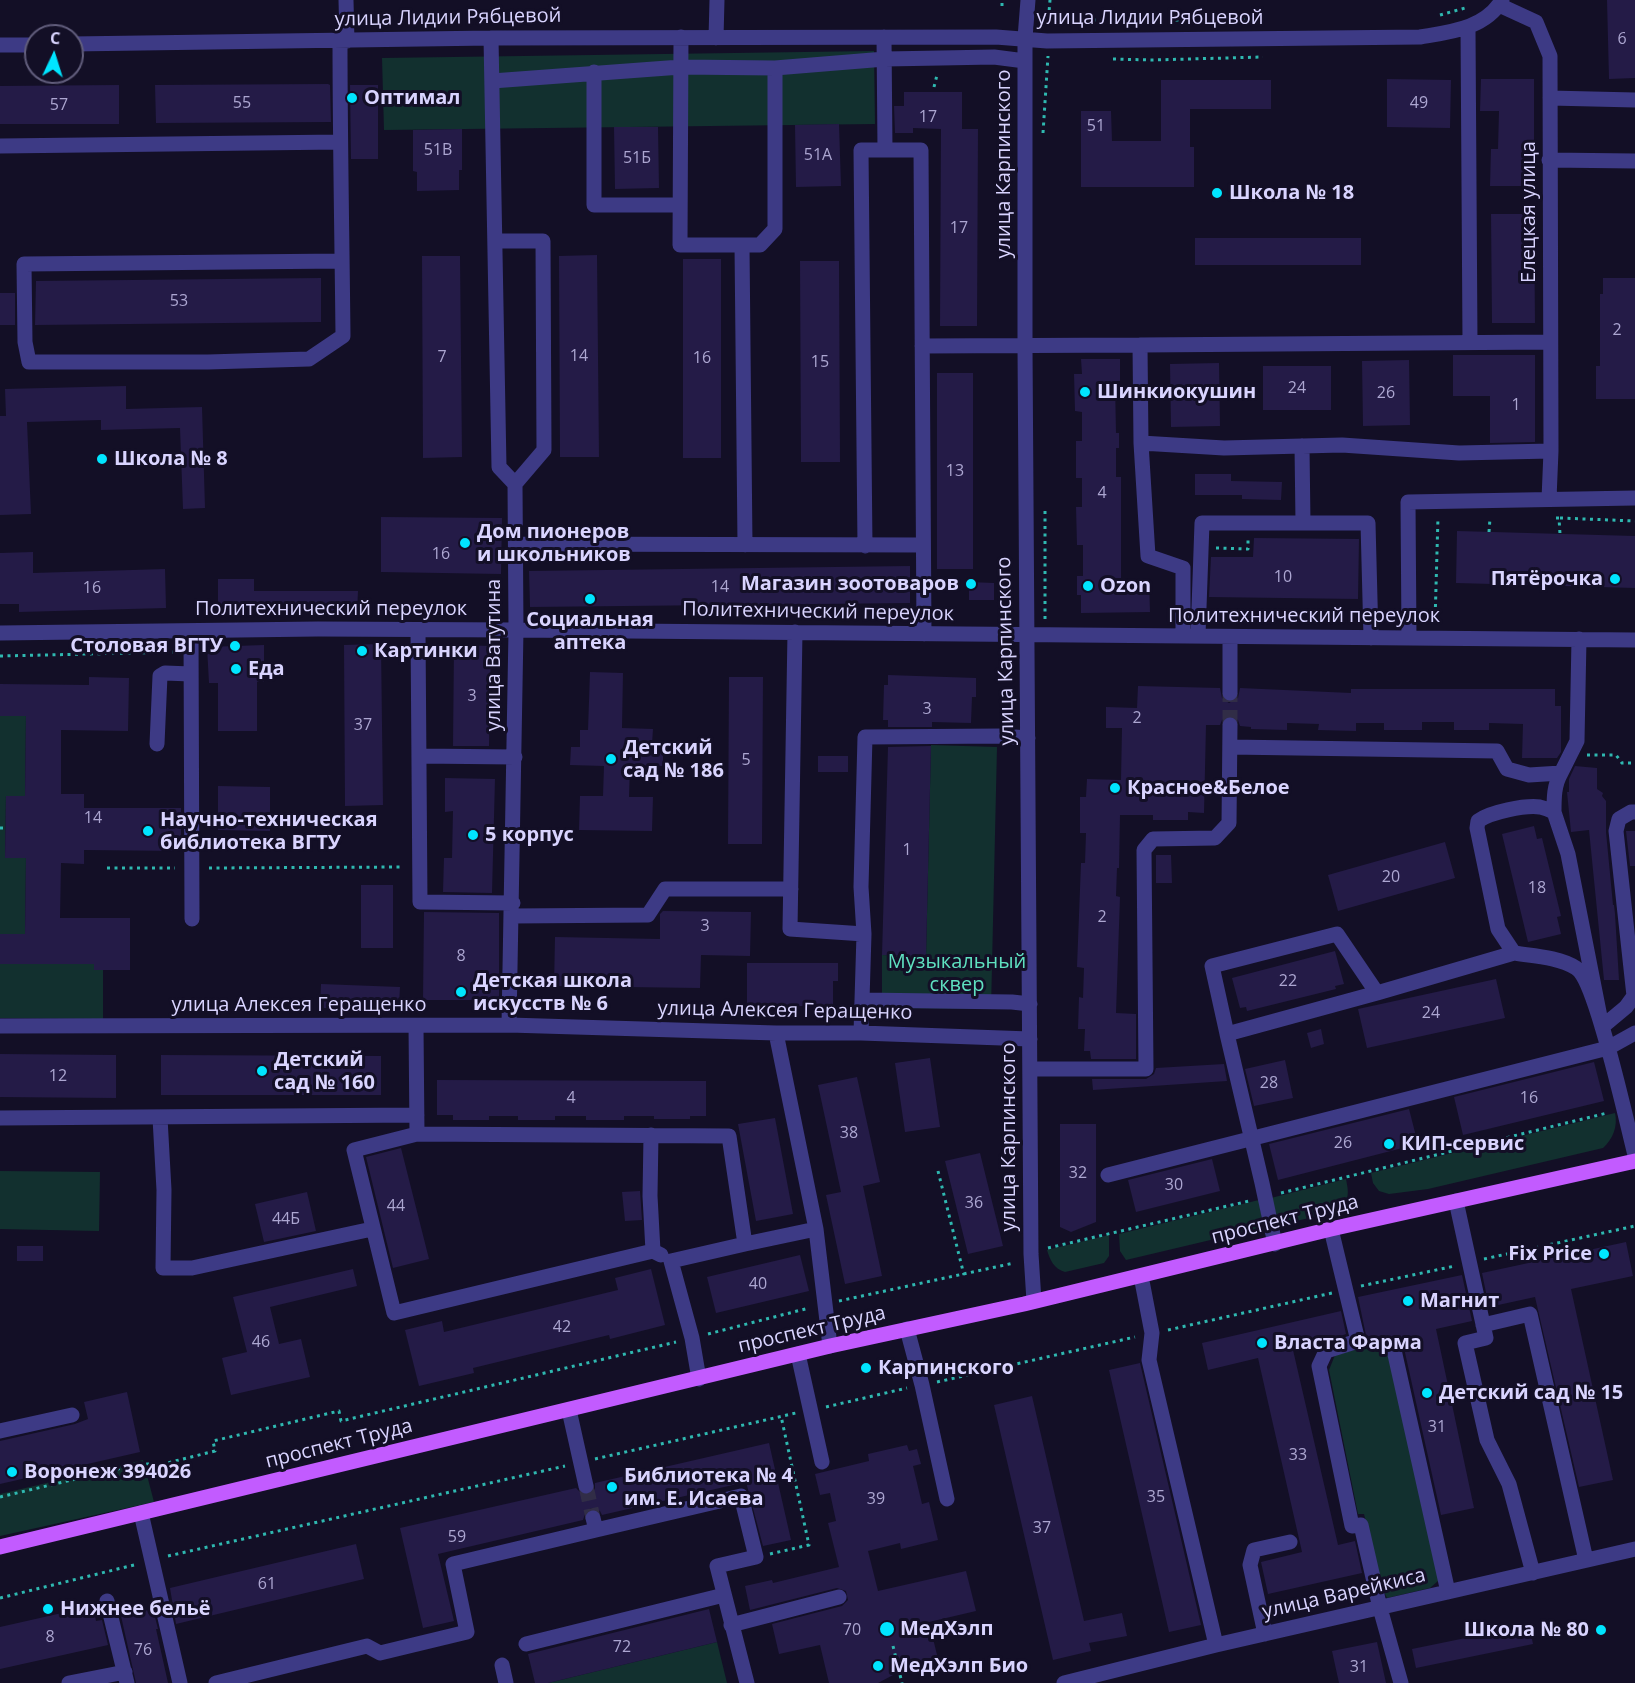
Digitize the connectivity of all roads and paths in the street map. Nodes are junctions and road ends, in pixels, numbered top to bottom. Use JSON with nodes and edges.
{"nodes":[{"id":1,"x":346,"y":0,"type":"edge"},
{"id":2,"x":717,"y":0,"type":"edge"},
{"id":3,"x":1002,"y":0,"type":"edge"},
{"id":4,"x":1028,"y":0,"type":"edge"},
{"id":5,"x":1500,"y":2,"type":"edge"},
{"id":6,"x":1002,"y":6,"type":"dead end"},
{"id":7,"x":1472,"y":6,"type":"dead end"},
{"id":8,"x":1430,"y":18,"type":"dead end"},
{"id":9,"x":1048,"y":20,"type":"dead end"},
{"id":10,"x":1263,"y":20,"type":"dead end"},
{"id":11,"x":1468,"y":28,"type":"junction"},
{"id":12,"x":884,"y":37,"type":"junction"},
{"id":13,"x":491,"y":38,"type":"junction"},
{"id":14,"x":681,"y":38,"type":"junction"},
{"id":15,"x":716,"y":38,"type":"junction"},
{"id":16,"x":1025,"y":38,"type":"junction"},
{"id":17,"x":343,"y":41,"type":"junction"},
{"id":18,"x":84,"y":44,"type":"edge"},
{"id":19,"x":0,"y":45,"type":"edge"},
{"id":20,"x":24,"y":45,"type":"edge"},
{"id":21,"x":885,"y":59,"type":"junction"},
{"id":22,"x":1025,"y":61,"type":"junction"},
{"id":23,"x":681,"y":67,"type":"junction"},
{"id":24,"x":775,"y":68,"type":"junction"},
{"id":25,"x":594,"y":72,"type":"junction"},
{"id":26,"x":492,"y":81,"type":"junction"},
{"id":27,"x":1550,"y":98,"type":"junction"},
{"id":28,"x":1635,"y":100,"type":"edge"},
{"id":29,"x":340,"y":142,"type":"junction"},
{"id":30,"x":0,"y":146,"type":"edge"},
{"id":31,"x":885,"y":150,"type":"junction"},
{"id":32,"x":1549,"y":160,"type":"junction"},
{"id":33,"x":1635,"y":161,"type":"edge"},
{"id":34,"x":680,"y":205,"type":"junction"},
{"id":35,"x":495,"y":241,"type":"junction"},
{"id":36,"x":742,"y":245,"type":"junction"},
{"id":37,"x":342,"y":261,"type":"junction"},
{"id":38,"x":1470,"y":342,"type":"junction"},
{"id":39,"x":1550,"y":342,"type":"junction"},
{"id":40,"x":1140,"y":345,"type":"junction"},
{"id":41,"x":922,"y":346,"type":"junction"},
{"id":42,"x":1025,"y":347,"type":"junction"},
{"id":43,"x":1141,"y":443,"type":"junction"},
{"id":44,"x":1302,"y":446,"type":"junction"},
{"id":45,"x":1551,"y":451,"type":"junction"},
{"id":46,"x":515,"y":484,"type":"junction"},
{"id":47,"x":1635,"y":498,"type":"edge"},
{"id":48,"x":1549,"y":500,"type":"junction"},
{"id":49,"x":1438,"y":515,"type":"dead end"},
{"id":50,"x":1490,"y":516,"type":"dead end"},
{"id":51,"x":1547,"y":517,"type":"dead end"},
{"id":52,"x":1558,"y":518,"type":"junction"},
{"id":53,"x":1635,"y":520,"type":"edge"},
{"id":54,"x":1303,"y":523,"type":"junction"},
{"id":55,"x":1248,"y":532,"type":"dead end"},
{"id":56,"x":1489,"y":532,"type":"dead end"},
{"id":57,"x":1560,"y":534,"type":"dead end"},
{"id":58,"x":516,"y":544,"type":"junction"},
{"id":59,"x":745,"y":545,"type":"junction"},
{"id":60,"x":865,"y":546,"type":"junction"},
{"id":61,"x":923,"y":546,"type":"junction"},
{"id":62,"x":1206,"y":547,"type":"dead end"},
{"id":63,"x":418,"y":630,"type":"junction"},
{"id":64,"x":516,"y":630,"type":"junction"},
{"id":65,"x":190,"y":631,"type":"junction"},
{"id":66,"x":795,"y":632,"type":"junction"},
{"id":67,"x":0,"y":633,"type":"edge"},
{"id":68,"x":924,"y":633,"type":"junction"},
{"id":69,"x":1027,"y":635,"type":"junction"},
{"id":70,"x":1183,"y":636,"type":"junction"},
{"id":71,"x":1198,"y":636,"type":"junction"},
{"id":72,"x":1230,"y":637,"type":"junction"},
{"id":73,"x":1371,"y":638,"type":"junction"},
{"id":74,"x":1409,"y":638,"type":"junction"},
{"id":75,"x":1435,"y":638,"type":"junction"},
{"id":76,"x":1579,"y":639,"type":"junction"},
{"id":77,"x":1635,"y":640,"type":"edge"},
{"id":78,"x":191,"y":651,"type":"junction"},
{"id":79,"x":0,"y":656,"type":"edge"},
{"id":80,"x":191,"y":674,"type":"junction"},
{"id":81,"x":1230,"y":693,"type":"tunnel mouth"},
{"id":82,"x":1230,"y":725,"type":"tunnel mouth"},
{"id":83,"x":1028,"y":738,"type":"junction"},
{"id":84,"x":158,"y":744,"type":"dead end"},
{"id":85,"x":1230,"y":747,"type":"junction"},
{"id":86,"x":1572,"y":753,"type":"junction"},
{"id":87,"x":420,"y":756,"type":"junction"},
{"id":88,"x":515,"y":757,"type":"junction"},
{"id":89,"x":1635,"y":763,"type":"edge"},
{"id":90,"x":1559,"y":776,"type":"junction"},
{"id":91,"x":1533,"y":808,"type":"junction"},
{"id":92,"x":1554,"y":812,"type":"junction"},
{"id":93,"x":1635,"y":812,"type":"edge"},
{"id":94,"x":0,"y":828,"type":"edge"},
{"id":95,"x":5,"y":828,"type":"dead end"},
{"id":96,"x":420,"y":867,"type":"junction"},
{"id":97,"x":107,"y":868,"type":"dead end"},
{"id":98,"x":192,"y":868,"type":"junction"},
{"id":99,"x":1628,"y":879,"type":"edge"},
{"id":100,"x":791,"y":889,"type":"junction"},
{"id":101,"x":512,"y":909,"type":"junction"},
{"id":102,"x":192,"y":919,"type":"dead end"},
{"id":103,"x":864,"y":934,"type":"junction"},
{"id":104,"x":1514,"y":952,"type":"junction"},
{"id":105,"x":1377,"y":993,"type":"junction"},
{"id":106,"x":861,"y":1000,"type":"junction"},
{"id":107,"x":1030,"y":1004,"type":"junction"},
{"id":108,"x":509,"y":1025,"type":"junction"},
{"id":109,"x":0,"y":1026,"type":"edge"},
{"id":110,"x":416,"y":1026,"type":"junction"},
{"id":111,"x":1602,"y":1027,"type":"junction"},
{"id":112,"x":861,"y":1032,"type":"junction"},
{"id":113,"x":776,"y":1033,"type":"junction"},
{"id":114,"x":1227,"y":1034,"type":"junction"},
{"id":115,"x":1635,"y":1034,"type":"edge"},
{"id":116,"x":1029,"y":1039,"type":"junction"},
{"id":117,"x":1608,"y":1048,"type":"junction"},
{"id":118,"x":1030,"y":1070,"type":"junction"},
{"id":119,"x":417,"y":1115,"type":"junction"},
{"id":120,"x":0,"y":1118,"type":"edge"},
{"id":121,"x":160,"y":1118,"type":"junction"},
{"id":122,"x":417,"y":1134,"type":"junction"},
{"id":123,"x":651,"y":1135,"type":"junction"},
{"id":124,"x":1252,"y":1138,"type":"junction"},
{"id":125,"x":1635,"y":1155,"type":"edge"},
{"id":126,"x":1635,"y":1161,"type":"edge"},
{"id":127,"x":938,"y":1171,"type":"dead end"},
{"id":128,"x":1108,"y":1175,"type":"dead end"},
{"id":129,"x":1456,"y":1201,"type":"junction"},
{"id":130,"x":372,"y":1228,"type":"junction"},
{"id":131,"x":816,"y":1229,"type":"junction"},
{"id":132,"x":1331,"y":1229,"type":"junction"},
{"id":133,"x":745,"y":1244,"type":"junction"},
{"id":134,"x":1275,"y":1244,"type":"junction"},
{"id":135,"x":653,"y":1251,"type":"junction"},
{"id":136,"x":671,"y":1260,"type":"junction"},
{"id":137,"x":964,"y":1275,"type":"dead end"},
{"id":138,"x":1141,"y":1276,"type":"junction"},
{"id":139,"x":1034,"y":1301,"type":"junction"},
{"id":140,"x":1483,"y":1325,"type":"junction"},
{"id":141,"x":907,"y":1329,"type":"junction"},
{"id":142,"x":830,"y":1346,"type":"junction"},
{"id":143,"x":1394,"y":1350,"type":"dead end"},
{"id":144,"x":798,"y":1354,"type":"junction"},
{"id":145,"x":699,"y":1379,"type":"junction"},
{"id":146,"x":569,"y":1410,"type":"junction"},
{"id":147,"x":72,"y":1415,"type":"dead end"},
{"id":148,"x":781,"y":1416,"type":"dead end"},
{"id":149,"x":0,"y":1431,"type":"edge"},
{"id":150,"x":822,"y":1462,"type":"dead end"},
{"id":151,"x":586,"y":1486,"type":"tunnel mouth"},
{"id":152,"x":947,"y":1499,"type":"dead end"},
{"id":153,"x":141,"y":1513,"type":"junction"},
{"id":154,"x":1290,"y":1542,"type":"dead end"},
{"id":155,"x":0,"y":1547,"type":"edge"},
{"id":156,"x":1635,"y":1549,"type":"edge"},
{"id":157,"x":756,"y":1557,"type":"junction"},
{"id":158,"x":1586,"y":1560,"type":"junction"},
{"id":159,"x":1533,"y":1573,"type":"junction"},
{"id":160,"x":1448,"y":1592,"type":"junction"},
{"id":161,"x":724,"y":1595,"type":"junction"},
{"id":162,"x":839,"y":1598,"type":"dead end"},
{"id":163,"x":108,"y":1600,"type":"dead end"},
{"id":164,"x":1380,"y":1608,"type":"junction"},
{"id":165,"x":731,"y":1625,"type":"junction"},
{"id":166,"x":1265,"y":1634,"type":"junction"},
{"id":167,"x":526,"y":1644,"type":"dead end"},
{"id":168,"x":1216,"y":1645,"type":"junction"},
{"id":169,"x":893,"y":1646,"type":"dead end"},
{"id":170,"x":502,"y":1665,"type":"dead end"},
{"id":171,"x":126,"y":1678,"type":"edge"},
{"id":172,"x":69,"y":1683,"type":"edge"},
{"id":173,"x":180,"y":1683,"type":"edge"},
{"id":174,"x":216,"y":1683,"type":"edge"},
{"id":175,"x":507,"y":1683,"type":"edge"},
{"id":176,"x":747,"y":1683,"type":"edge"},
{"id":177,"x":902,"y":1683,"type":"edge"},
{"id":178,"x":1064,"y":1683,"type":"edge"},
{"id":179,"x":1401,"y":1683,"type":"edge"}],
"edges":[{"from":1,"to":17,"type":"street"},
{"from":2,"to":15,"type":"street"},
{"from":3,"to":6,"type":"path"},
{"from":4,"to":16,"type":"street","name":"улица Карпинского"},
{"from":5,"to":11,"type":"street","name":"улица Лидии Рябцевой"},
{"from":5,"to":27,"type":"street","name":"Елецкая улица"},
{"from":7,"to":8,"type":"path"},
{"from":9,"to":10,"type":"path"},
{"from":11,"to":16,"type":"street","name":"улица Лидии Рябцевой"},
{"from":11,"to":38,"type":"street"},
{"from":12,"to":15,"type":"street","name":"улица Лидии Рябцевой"},
{"from":12,"to":16,"type":"street","name":"улица Лидии Рябцевой"},
{"from":12,"to":21,"type":"street"},
{"from":13,"to":14,"type":"street","name":"улица Лидии Рябцевой"},
{"from":13,"to":17,"type":"street","name":"улица Лидии Рябцевой"},
{"from":13,"to":26,"type":"street"},
{"from":14,"to":15,"type":"street","name":"улица Лидии Рябцевой"},
{"from":14,"to":23,"type":"street"},
{"from":16,"to":22,"type":"street","name":"улица Карпинского"},
{"from":17,"to":18,"type":"street","name":"улица Лидии Рябцевой"},
{"from":17,"to":29,"type":"street"},
{"from":19,"to":20,"type":"street"},
{"from":21,"to":22,"type":"street"},
{"from":21,"to":24,"type":"street"},
{"from":21,"to":31,"type":"street"},
{"from":22,"to":42,"type":"street","name":"улица Карпинского"},
{"from":23,"to":24,"type":"street"},
{"from":23,"to":25,"type":"street"},
{"from":23,"to":34,"type":"street"},
{"from":24,"to":36,"type":"street"},
{"from":25,"to":26,"type":"street"},
{"from":25,"to":34,"type":"street"},
{"from":26,"to":35,"type":"street"},
{"from":27,"to":28,"type":"street"},
{"from":27,"to":32,"type":"street","name":"Елецкая улица"},
{"from":29,"to":30,"type":"street"},
{"from":29,"to":37,"type":"street"},
{"from":31,"to":41,"type":"street"},
{"from":31,"to":60,"type":"street"},
{"from":32,"to":33,"type":"street"},
{"from":32,"to":39,"type":"street","name":"Елецкая улица"},
{"from":34,"to":36,"type":"street"},
{"from":35,"to":46,"type":"street"},
{"from":35,"to":46,"type":"street"},
{"from":36,"to":59,"type":"street"},
{"from":37,"to":37,"type":"street"},
{"from":38,"to":39,"type":"street"},
{"from":38,"to":40,"type":"street"},
{"from":39,"to":45,"type":"street","name":"Елецкая улица"},
{"from":40,"to":42,"type":"street"},
{"from":40,"to":43,"type":"street"},
{"from":41,"to":42,"type":"street"},
{"from":41,"to":61,"type":"street"},
{"from":42,"to":69,"type":"street","name":"улица Карпинского"},
{"from":43,"to":44,"type":"street"},
{"from":43,"to":70,"type":"street"},
{"from":44,"to":45,"type":"street"},
{"from":44,"to":54,"type":"street"},
{"from":45,"to":48,"type":"street","name":"Елецкая улица"},
{"from":46,"to":58,"type":"street","name":"улица Ватутина"},
{"from":47,"to":48,"type":"street"},
{"from":48,"to":74,"type":"street"},
{"from":49,"to":75,"type":"path"},
{"from":50,"to":56,"type":"path"},
{"from":51,"to":52,"type":"path"},
{"from":52,"to":53,"type":"path"},
{"from":52,"to":57,"type":"path"},
{"from":54,"to":71,"type":"street"},
{"from":54,"to":73,"type":"street"},
{"from":55,"to":62,"type":"path"},
{"from":58,"to":59,"type":"street"},
{"from":58,"to":64,"type":"street","name":"улица Ватутина"},
{"from":59,"to":60,"type":"street"},
{"from":60,"to":61,"type":"street"},
{"from":61,"to":68,"type":"street"},
{"from":63,"to":64,"type":"street","name":"Политехнический переулок"},
{"from":63,"to":65,"type":"street","name":"Политехнический переулок"},
{"from":63,"to":87,"type":"street"},
{"from":64,"to":66,"type":"street","name":"Политехнический переулок"},
{"from":64,"to":88,"type":"street","name":"улица Ватутина"},
{"from":65,"to":67,"type":"street","name":"Политехнический переулок"},
{"from":65,"to":78,"type":"street"},
{"from":66,"to":68,"type":"street","name":"Политехнический переулок"},
{"from":66,"to":100,"type":"street"},
{"from":68,"to":69,"type":"street","name":"Политехнический переулок"},
{"from":69,"to":70,"type":"street","name":"Политехнический переулок"},
{"from":69,"to":83,"type":"street","name":"улица Карпинского"},
{"from":70,"to":71,"type":"street","name":"Политехнический переулок"},
{"from":71,"to":72,"type":"street","name":"Политехнический переулок"},
{"from":72,"to":73,"type":"street","name":"Политехнический переулок"},
{"from":72,"to":81,"type":"street"},
{"from":73,"to":74,"type":"street","name":"Политехнический переулок"},
{"from":74,"to":75,"type":"street","name":"Политехнический переулок"},
{"from":75,"to":76,"type":"street","name":"Политехнический переулок"},
{"from":76,"to":77,"type":"street","name":"Политехнический переулок"},
{"from":76,"to":86,"type":"street"},
{"from":78,"to":79,"type":"path"},
{"from":78,"to":80,"type":"street"},
{"from":80,"to":84,"type":"street"},
{"from":80,"to":98,"type":"street"},
{"from":82,"to":85,"type":"street"},
{"from":83,"to":103,"type":"street"},
{"from":83,"to":107,"type":"street","name":"улица Карпинского"},
{"from":85,"to":90,"type":"street"},
{"from":85,"to":118,"type":"street"},
{"from":86,"to":89,"type":"path"},
{"from":86,"to":90,"type":"street"},
{"from":87,"to":88,"type":"street"},
{"from":87,"to":96,"type":"street"},
{"from":88,"to":101,"type":"street","name":"улица Ватутина"},
{"from":90,"to":91,"type":"street"},
{"from":90,"to":92,"type":"street"},
{"from":91,"to":92,"type":"street"},
{"from":91,"to":104,"type":"street"},
{"from":92,"to":111,"type":"street"},
{"from":93,"to":99,"type":"street"},
{"from":94,"to":95,"type":"path"},
{"from":96,"to":98,"type":"path"},
{"from":96,"to":101,"type":"street"},
{"from":97,"to":98,"type":"path"},
{"from":98,"to":102,"type":"street"},
{"from":99,"to":111,"type":"street"},
{"from":100,"to":101,"type":"street"},
{"from":100,"to":103,"type":"street"},
{"from":101,"to":108,"type":"street","name":"улица Ватутина"},
{"from":103,"to":106,"type":"street"},
{"from":104,"to":105,"type":"street"},
{"from":104,"to":111,"type":"street"},
{"from":105,"to":114,"type":"street"},
{"from":105,"to":114,"type":"street"},
{"from":106,"to":107,"type":"street"},
{"from":106,"to":112,"type":"street"},
{"from":107,"to":116,"type":"street","name":"улица Карпинского"},
{"from":108,"to":110,"type":"street","name":"улица Алексея Геращенко"},
{"from":108,"to":113,"type":"street","name":"улица Алексея Геращенко"},
{"from":109,"to":110,"type":"street","name":"улица Алексея Геращенко"},
{"from":110,"to":119,"type":"street"},
{"from":111,"to":117,"type":"street"},
{"from":112,"to":113,"type":"street","name":"улица Алексея Геращенко"},
{"from":112,"to":116,"type":"street","name":"улица Алексея Геращенко"},
{"from":113,"to":131,"type":"street"},
{"from":114,"to":124,"type":"street"},
{"from":115,"to":117,"type":"street"},
{"from":116,"to":118,"type":"street","name":"улица Карпинского"},
{"from":117,"to":124,"type":"street"},
{"from":117,"to":125,"type":"street"},
{"from":118,"to":139,"type":"street","name":"улица Карпинского"},
{"from":119,"to":121,"type":"street"},
{"from":119,"to":122,"type":"street"},
{"from":120,"to":121,"type":"street"},
{"from":121,"to":130,"type":"street"},
{"from":122,"to":123,"type":"street"},
{"from":122,"to":130,"type":"street"},
{"from":123,"to":133,"type":"street"},
{"from":123,"to":135,"type":"street"},
{"from":124,"to":128,"type":"street"},
{"from":124,"to":134,"type":"street"},
{"from":126,"to":129,"type":"main road","name":"проспект Труда"},
{"from":127,"to":137,"type":"path"},
{"from":129,"to":132,"type":"main road","name":"проспект Труда"},
{"from":129,"to":140,"type":"street"},
{"from":130,"to":135,"type":"street"},
{"from":131,"to":133,"type":"street"},
{"from":131,"to":142,"type":"street"},
{"from":132,"to":134,"type":"main road","name":"проспект Труда"},
{"from":132,"to":164,"type":"street"},
{"from":133,"to":136,"type":"street"},
{"from":134,"to":138,"type":"main road","name":"проспект Труда"},
{"from":135,"to":136,"type":"street"},
{"from":136,"to":145,"type":"street"},
{"from":138,"to":139,"type":"main road","name":"проспект Труда"},
{"from":138,"to":168,"type":"street"},
{"from":139,"to":141,"type":"main road","name":"проспект Труда"},
{"from":140,"to":158,"type":"street"},
{"from":140,"to":159,"type":"street"},
{"from":141,"to":142,"type":"main road","name":"проспект Труда"},
{"from":141,"to":152,"type":"street"},
{"from":142,"to":144,"type":"main road","name":"проспект Труда"},
{"from":143,"to":160,"type":"street"},
{"from":144,"to":145,"type":"main road","name":"проспект Труда"},
{"from":144,"to":150,"type":"street"},
{"from":145,"to":146,"type":"main road","name":"проспект Труда"},
{"from":146,"to":151,"type":"street"},
{"from":146,"to":153,"type":"main road","name":"проспект Труда"},
{"from":147,"to":149,"type":"street"},
{"from":148,"to":157,"type":"path"},
{"from":153,"to":155,"type":"main road","name":"проспект Труда"},
{"from":153,"to":173,"type":"street"},
{"from":154,"to":166,"type":"street"},
{"from":156,"to":158,"type":"street","name":"улица Варейкиса"},
{"from":157,"to":161,"type":"street"},
{"from":157,"to":174,"type":"street"},
{"from":158,"to":159,"type":"street","name":"улица Варейкиса"},
{"from":159,"to":160,"type":"street","name":"улица Варейкиса"},
{"from":160,"to":164,"type":"street","name":"улица Варейкиса"},
{"from":161,"to":165,"type":"street"},
{"from":161,"to":167,"type":"street"},
{"from":162,"to":165,"type":"street"},
{"from":163,"to":171,"type":"street"},
{"from":164,"to":166,"type":"street","name":"улица Варейкиса"},
{"from":164,"to":179,"type":"street"},
{"from":165,"to":176,"type":"street"},
{"from":166,"to":168,"type":"street","name":"улица Варейкиса"},
{"from":168,"to":178,"type":"street","name":"улица Варейкиса"},
{"from":169,"to":177,"type":"path"},
{"from":170,"to":175,"type":"street"},
{"from":171,"to":172,"type":"street"}]}
